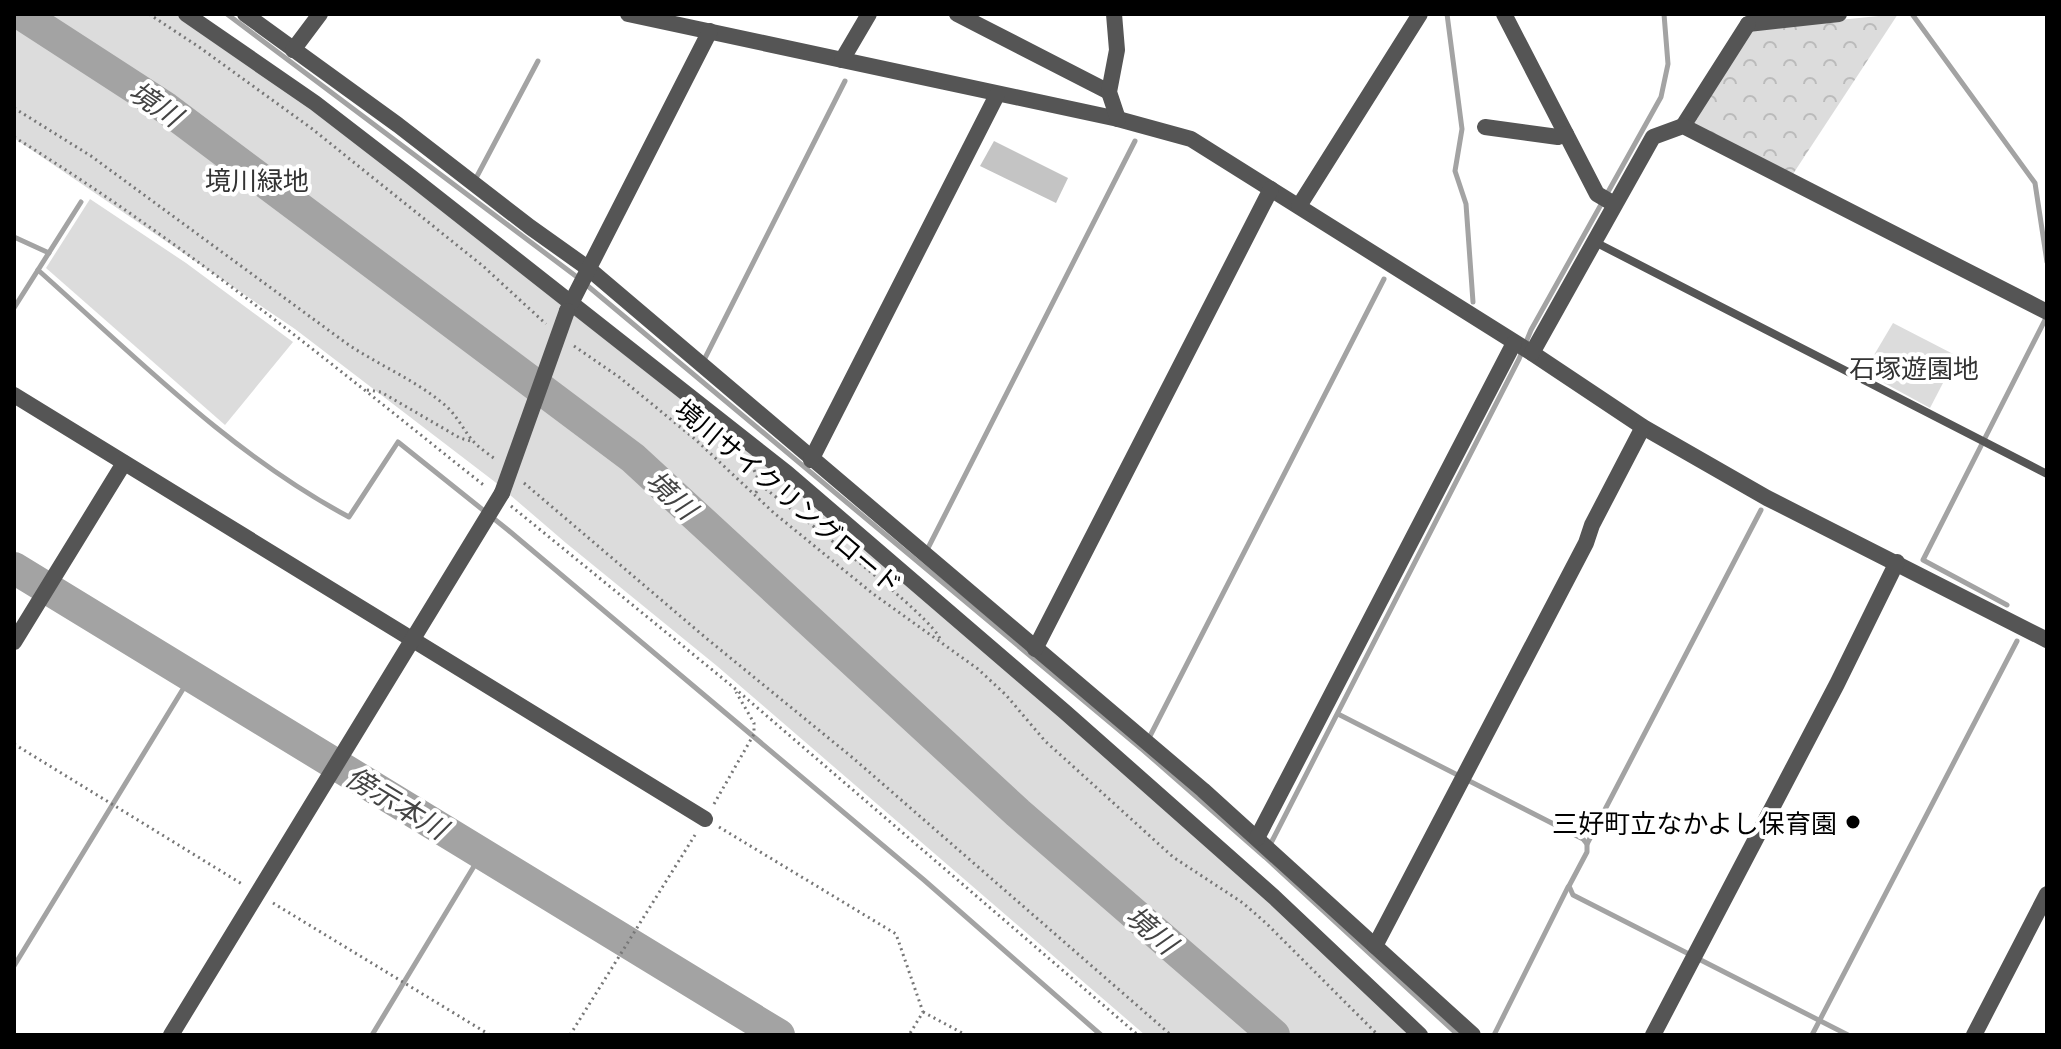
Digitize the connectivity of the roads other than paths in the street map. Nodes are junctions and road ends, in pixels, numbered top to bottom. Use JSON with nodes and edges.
{"nodes":[{"id":1,"x":186,"y":14,"type":"edge"},
{"id":2,"x":245,"y":14,"type":"edge"},
{"id":3,"x":320,"y":14,"type":"edge"},
{"id":4,"x":628,"y":14,"type":"edge"},
{"id":5,"x":869,"y":14,"type":"edge"},
{"id":6,"x":957,"y":14,"type":"edge"},
{"id":7,"x":1114,"y":14,"type":"edge"},
{"id":8,"x":1420,"y":14,"type":"edge"},
{"id":9,"x":1504,"y":14,"type":"edge"},
{"id":10,"x":1839,"y":14,"type":"edge"},
{"id":11,"x":1746,"y":19,"type":"edge"},
{"id":12,"x":710,"y":31,"type":"junction"},
{"id":13,"x":293,"y":50,"type":"junction"},
{"id":14,"x":842,"y":60,"type":"junction"},
{"id":15,"x":1109,"y":92,"type":"junction"},
{"id":16,"x":997,"y":95,"type":"junction"},
{"id":17,"x":1118,"y":119,"type":"junction"},
{"id":18,"x":1683,"y":126,"type":"junction"},
{"id":19,"x":1485,"y":127,"type":"dead end"},
{"id":20,"x":1566,"y":134,"type":"junction"},
{"id":21,"x":1271,"y":189,"type":"junction"},
{"id":22,"x":1614,"y":204,"type":"junction"},
{"id":23,"x":1299,"y":206,"type":"junction"},
{"id":24,"x":1593,"y":241,"type":"junction"},
{"id":25,"x":589,"y":269,"type":"junction"},
{"id":26,"x":571,"y":303,"type":"junction"},
{"id":27,"x":2047,"y":312,"type":"edge"},
{"id":28,"x":1514,"y":343,"type":"junction"},
{"id":29,"x":1532,"y":353,"type":"junction"},
{"id":30,"x":14,"y":395,"type":"edge"},
{"id":31,"x":1643,"y":427,"type":"junction"},
{"id":32,"x":811,"y":460,"type":"junction"},
{"id":33,"x":124,"y":463,"type":"junction"},
{"id":34,"x":2047,"y":474,"type":"edge"},
{"id":35,"x":1897,"y":562,"type":"junction"},
{"id":36,"x":2047,"y":640,"type":"edge"},
{"id":37,"x":413,"y":641,"type":"junction"},
{"id":38,"x":14,"y":642,"type":"edge"},
{"id":39,"x":1035,"y":649,"type":"junction"},
{"id":40,"x":705,"y":819,"type":"road end"},
{"id":41,"x":1257,"y":838,"type":"junction"},
{"id":42,"x":2047,"y":894,"type":"edge"},
{"id":43,"x":1375,"y":946,"type":"junction"},
{"id":44,"x":171,"y":1035,"type":"edge"},
{"id":45,"x":1420,"y":1035,"type":"edge"},
{"id":46,"x":1473,"y":1035,"type":"edge"},
{"id":47,"x":1653,"y":1035,"type":"edge"},
{"id":48,"x":1974,"y":1035,"type":"edge"}],
"edges":[{"from":1,"to":26,"type":"street"},
{"from":2,"to":13,"type":"street"},
{"from":3,"to":13,"type":"street"},
{"from":4,"to":12,"type":"street"},
{"from":5,"to":14,"type":"street"},
{"from":6,"to":15,"type":"street"},
{"from":7,"to":15,"type":"street"},
{"from":8,"to":23,"type":"street"},
{"from":9,"to":20,"type":"street"},
{"from":10,"to":11,"type":"street"},
{"from":11,"to":18,"type":"street"},
{"from":12,"to":14,"type":"street"},
{"from":12,"to":25,"type":"street"},
{"from":13,"to":25,"type":"street"},
{"from":14,"to":16,"type":"street"},
{"from":15,"to":17,"type":"street"},
{"from":16,"to":17,"type":"street"},
{"from":16,"to":32,"type":"street"},
{"from":17,"to":21,"type":"street"},
{"from":18,"to":22,"type":"street"},
{"from":18,"to":27,"type":"street"},
{"from":19,"to":20,"type":"street"},
{"from":20,"to":22,"type":"street"},
{"from":21,"to":23,"type":"street"},
{"from":21,"to":39,"type":"street"},
{"from":22,"to":24,"type":"street"},
{"from":23,"to":28,"type":"street"},
{"from":24,"to":29,"type":"street"},
{"from":24,"to":34,"type":"lane"},
{"from":25,"to":26,"type":"street"},
{"from":25,"to":32,"type":"street"},
{"from":26,"to":37,"type":"street","bridge":true},
{"from":26,"to":45,"type":"street"},
{"from":28,"to":29,"type":"street"},
{"from":28,"to":41,"type":"street"},
{"from":29,"to":31,"type":"street"},
{"from":30,"to":33,"type":"street"},
{"from":31,"to":35,"type":"street"},
{"from":31,"to":43,"type":"street"},
{"from":32,"to":39,"type":"street"},
{"from":33,"to":37,"type":"street"},
{"from":33,"to":38,"type":"street"},
{"from":35,"to":36,"type":"street"},
{"from":35,"to":47,"type":"street"},
{"from":37,"to":40,"type":"street"},
{"from":37,"to":44,"type":"street"},
{"from":39,"to":41,"type":"street"},
{"from":41,"to":43,"type":"street"},
{"from":42,"to":48,"type":"street"},
{"from":43,"to":46,"type":"street"}]}
